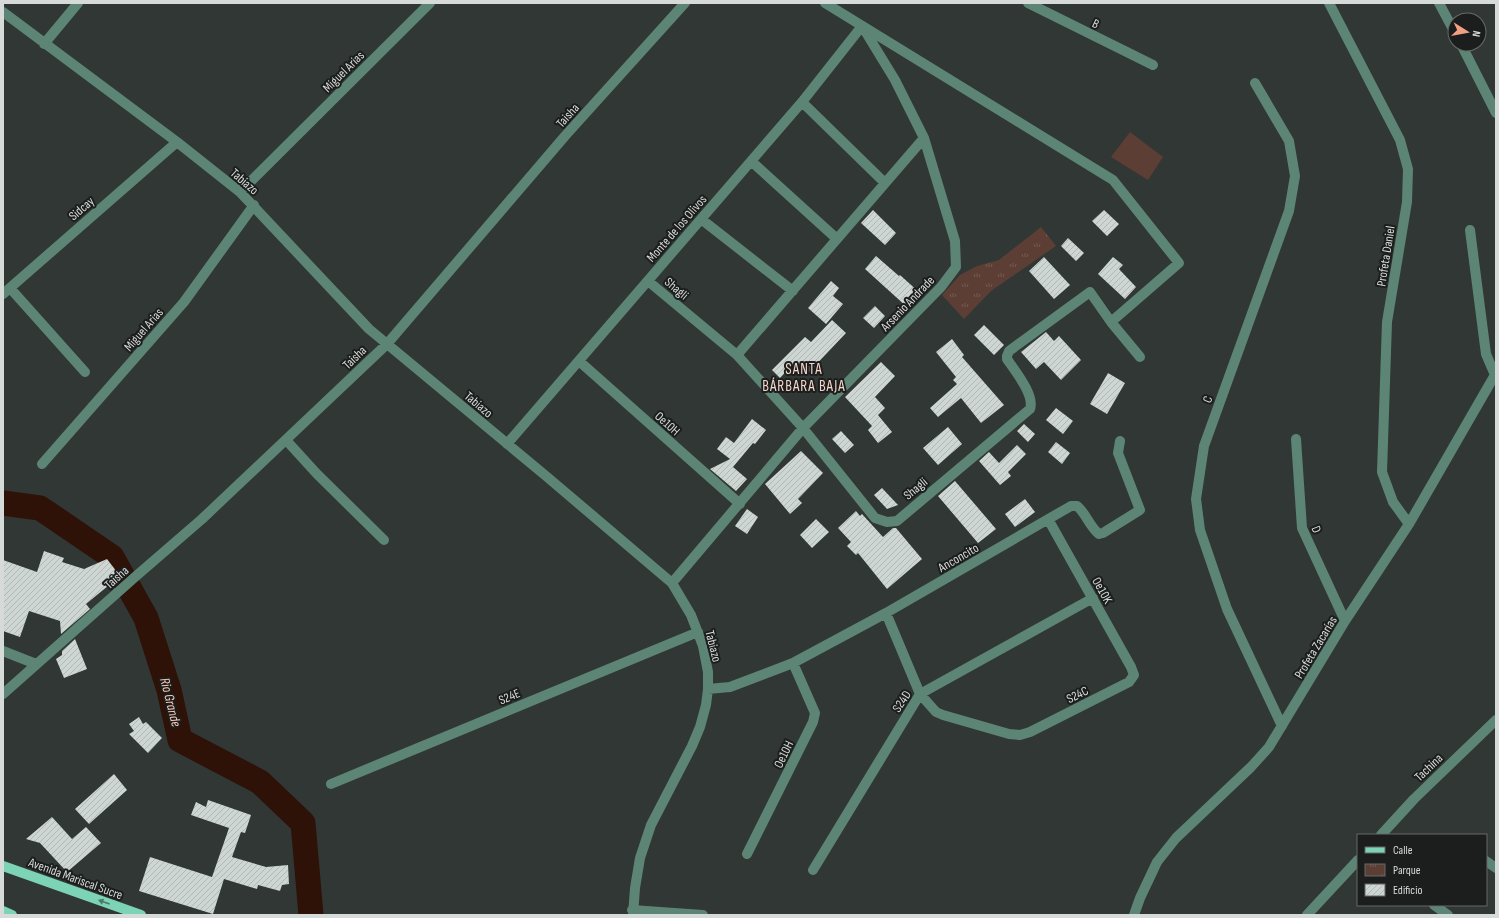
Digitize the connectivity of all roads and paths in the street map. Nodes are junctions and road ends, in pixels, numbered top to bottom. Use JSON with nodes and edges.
{"nodes":[{"id":1,"x":78,"y":3,"type":"edge"},
{"id":2,"x":430,"y":3,"type":"edge"},
{"id":3,"x":685,"y":3,"type":"edge"},
{"id":4,"x":825,"y":3,"type":"edge"},
{"id":5,"x":1028,"y":3,"type":"edge"},
{"id":6,"x":1329,"y":3,"type":"edge"},
{"id":7,"x":1439,"y":3,"type":"edge"},
{"id":8,"x":3,"y":12,"type":"edge"},
{"id":9,"x":1447,"y":18,"type":"edge"},
{"id":10,"x":862,"y":26,"type":"junction"},
{"id":11,"x":44,"y":44,"type":"junction"},
{"id":12,"x":1464,"y":52,"type":"edge"},
{"id":13,"x":1153,"y":65,"type":"dead end"},
{"id":14,"x":1255,"y":83,"type":"dead end"},
{"id":15,"x":802,"y":102,"type":"junction"},
{"id":16,"x":1496,"y":113,"type":"edge"},
{"id":17,"x":924,"y":138,"type":"junction"},
{"id":18,"x":177,"y":142,"type":"junction"},
{"id":19,"x":751,"y":161,"type":"junction"},
{"id":20,"x":886,"y":183,"type":"junction"},
{"id":21,"x":240,"y":192,"type":"junction"},
{"id":22,"x":254,"y":205,"type":"junction"},
{"id":23,"x":701,"y":219,"type":"junction"},
{"id":24,"x":1470,"y":230,"type":"dead end"},
{"id":25,"x":837,"y":239,"type":"junction"},
{"id":26,"x":648,"y":281,"type":"junction"},
{"id":27,"x":6,"y":291,"type":"edge"},
{"id":28,"x":793,"y":291,"type":"junction"},
{"id":29,"x":1111,"y":322,"type":"junction"},
{"id":30,"x":387,"y":344,"type":"junction"},
{"id":31,"x":737,"y":355,"type":"junction"},
{"id":32,"x":1140,"y":357,"type":"dead end"},
{"id":33,"x":579,"y":361,"type":"junction"},
{"id":34,"x":85,"y":372,"type":"dead end"},
{"id":35,"x":1496,"y":374,"type":"edge"},
{"id":36,"x":803,"y":428,"type":"junction"},
{"id":37,"x":1296,"y":439,"type":"dead end"},
{"id":38,"x":286,"y":440,"type":"junction"},
{"id":39,"x":1120,"y":442,"type":"dead end"},
{"id":40,"x":507,"y":444,"type":"junction"},
{"id":41,"x":42,"y":464,"type":"dead end"},
{"id":42,"x":740,"y":504,"type":"junction"},
{"id":43,"x":1048,"y":520,"type":"junction"},
{"id":44,"x":1409,"y":524,"type":"junction"},
{"id":45,"x":384,"y":540,"type":"dead end"},
{"id":46,"x":672,"y":583,"type":"junction"},
{"id":47,"x":1093,"y":598,"type":"junction"},
{"id":48,"x":886,"y":613,"type":"junction"},
{"id":49,"x":1345,"y":621,"type":"junction"},
{"id":50,"x":698,"y":632,"type":"junction"},
{"id":51,"x":3,"y":651,"type":"edge"},
{"id":52,"x":793,"y":663,"type":"junction"},
{"id":53,"x":36,"y":664,"type":"junction"},
{"id":54,"x":1134,"y":675,"type":"joint"},
{"id":55,"x":708,"y":689,"type":"junction"},
{"id":56,"x":3,"y":694,"type":"edge"},
{"id":57,"x":920,"y":694,"type":"junction"},
{"id":58,"x":1496,"y":720,"type":"edge"},
{"id":59,"x":1282,"y":726,"type":"junction"},
{"id":60,"x":331,"y":784,"type":"dead end"},
{"id":61,"x":1382,"y":834,"type":"edge"},
{"id":62,"x":747,"y":854,"type":"dead end"},
{"id":63,"x":1357,"y":861,"type":"edge"},
{"id":64,"x":1487,"y":863,"type":"edge"},
{"id":65,"x":3,"y":866,"type":"edge"},
{"id":66,"x":1496,"y":868,"type":"edge"},
{"id":67,"x":813,"y":870,"type":"dead end"},
{"id":68,"x":1435,"y":906,"type":"edge"},
{"id":69,"x":3,"y":911,"type":"edge"},
{"id":70,"x":632,"y":913,"type":"edge"},
{"id":71,"x":12,"y":915,"type":"edge"},
{"id":72,"x":141,"y":915,"type":"edge"},
{"id":73,"x":703,"y":915,"type":"edge"},
{"id":74,"x":1134,"y":915,"type":"edge"},
{"id":75,"x":1307,"y":915,"type":"edge"},
{"id":76,"x":1448,"y":915,"type":"edge"}],
"edges":[{"from":1,"to":11,"type":"street"},
{"from":2,"to":21,"type":"street","name":"Miguel Arias"},
{"from":3,"to":30,"type":"street","name":"Taisha"},
{"from":4,"to":10,"type":"street","name":"Arsenio Andrade"},
{"from":5,"to":13,"type":"street","name":"B"},
{"from":6,"to":44,"type":"street","name":"Profeta Daniel"},
{"from":7,"to":9,"type":"street"},
{"from":8,"to":11,"type":"street","name":"Tabiazo"},
{"from":10,"to":15,"type":"street","name":"Monte de los Olivos"},
{"from":10,"to":17,"type":"street","name":"Arsenio Andrade"},
{"from":10,"to":29,"type":"street"},
{"from":11,"to":18,"type":"street","name":"Tabiazo"},
{"from":12,"to":16,"type":"street"},
{"from":14,"to":59,"type":"street","name":"C"},
{"from":15,"to":19,"type":"street","name":"Monte de los Olivos"},
{"from":15,"to":20,"type":"street"},
{"from":17,"to":20,"type":"street"},
{"from":17,"to":36,"type":"street","name":"Arsenio Andrade"},
{"from":18,"to":21,"type":"street","name":"Tabiazo"},
{"from":18,"to":27,"type":"street","name":"Sidcay"},
{"from":19,"to":23,"type":"street","name":"Monte de los Olivos"},
{"from":19,"to":25,"type":"street"},
{"from":20,"to":25,"type":"street"},
{"from":21,"to":22,"type":"street","name":"Tabiazo"},
{"from":22,"to":30,"type":"street","name":"Tabiazo"},
{"from":22,"to":41,"type":"street","name":"Miguel Arias"},
{"from":23,"to":26,"type":"street","name":"Monte de los Olivos"},
{"from":23,"to":28,"type":"street"},
{"from":24,"to":35,"type":"street"},
{"from":25,"to":28,"type":"street"},
{"from":26,"to":31,"type":"street","name":"Shagli"},
{"from":26,"to":33,"type":"street","name":"Monte de los Olivos"},
{"from":27,"to":34,"type":"street"},
{"from":28,"to":31,"type":"street"},
{"from":29,"to":32,"type":"street","name":"Shagli"},
{"from":29,"to":36,"type":"street","name":"Shagli"},
{"from":30,"to":38,"type":"street","name":"Taisha"},
{"from":30,"to":40,"type":"street","name":"Tabiazo"},
{"from":31,"to":36,"type":"street","name":"Shagli"},
{"from":33,"to":40,"type":"street","name":"Monte de los Olivos"},
{"from":33,"to":42,"type":"street","name":"Oe10H"},
{"from":35,"to":44,"type":"street","name":"Profeta Zacarías"},
{"from":36,"to":42,"type":"street","name":"Arsenio Andrade"},
{"from":37,"to":49,"type":"street","name":"D"},
{"from":38,"to":45,"type":"street"},
{"from":38,"to":53,"type":"street","name":"Taisha"},
{"from":39,"to":43,"type":"street","name":"Anconcito"},
{"from":40,"to":46,"type":"street","name":"Tabiazo"},
{"from":42,"to":46,"type":"street","name":"Arsenio Andrade"},
{"from":43,"to":47,"type":"street","name":"Oe10K"},
{"from":43,"to":48,"type":"street","name":"Anconcito"},
{"from":44,"to":49,"type":"street","name":"Profeta Zacarías"},
{"from":46,"to":50,"type":"street","name":"Tabiazo"},
{"from":47,"to":54,"type":"street","name":"Oe10K"},
{"from":47,"to":57,"type":"street","name":"S24D"},
{"from":48,"to":52,"type":"street","name":"Anconcito"},
{"from":48,"to":57,"type":"street"},
{"from":49,"to":59,"type":"street","name":"Profeta Zacarías"},
{"from":50,"to":55,"type":"street","name":"Tabiazo"},
{"from":50,"to":60,"type":"street","name":"S24E"},
{"from":51,"to":53,"type":"street"},
{"from":52,"to":55,"type":"street","name":"Anconcito"},
{"from":52,"to":62,"type":"street","name":"Oe10H"},
{"from":53,"to":56,"type":"street","name":"Taisha"},
{"from":54,"to":57,"type":"street","name":"S24C"},
{"from":55,"to":70,"type":"street","name":"Tabiazo"},
{"from":57,"to":67,"type":"street","name":"S24D"},
{"from":58,"to":61,"type":"street","name":"Tachina"},
{"from":59,"to":74,"type":"street","name":"Profeta Zacarías"},
{"from":63,"to":75,"type":"street"},
{"from":64,"to":66,"type":"street"},
{"from":72,"to":65,"type":"main road","name":"Avenida Mariscal Sucre","one_way":true},
{"from":68,"to":76,"type":"street"},
{"from":69,"to":71,"type":"main road"},
{"from":70,"to":73,"type":"street"}]}
